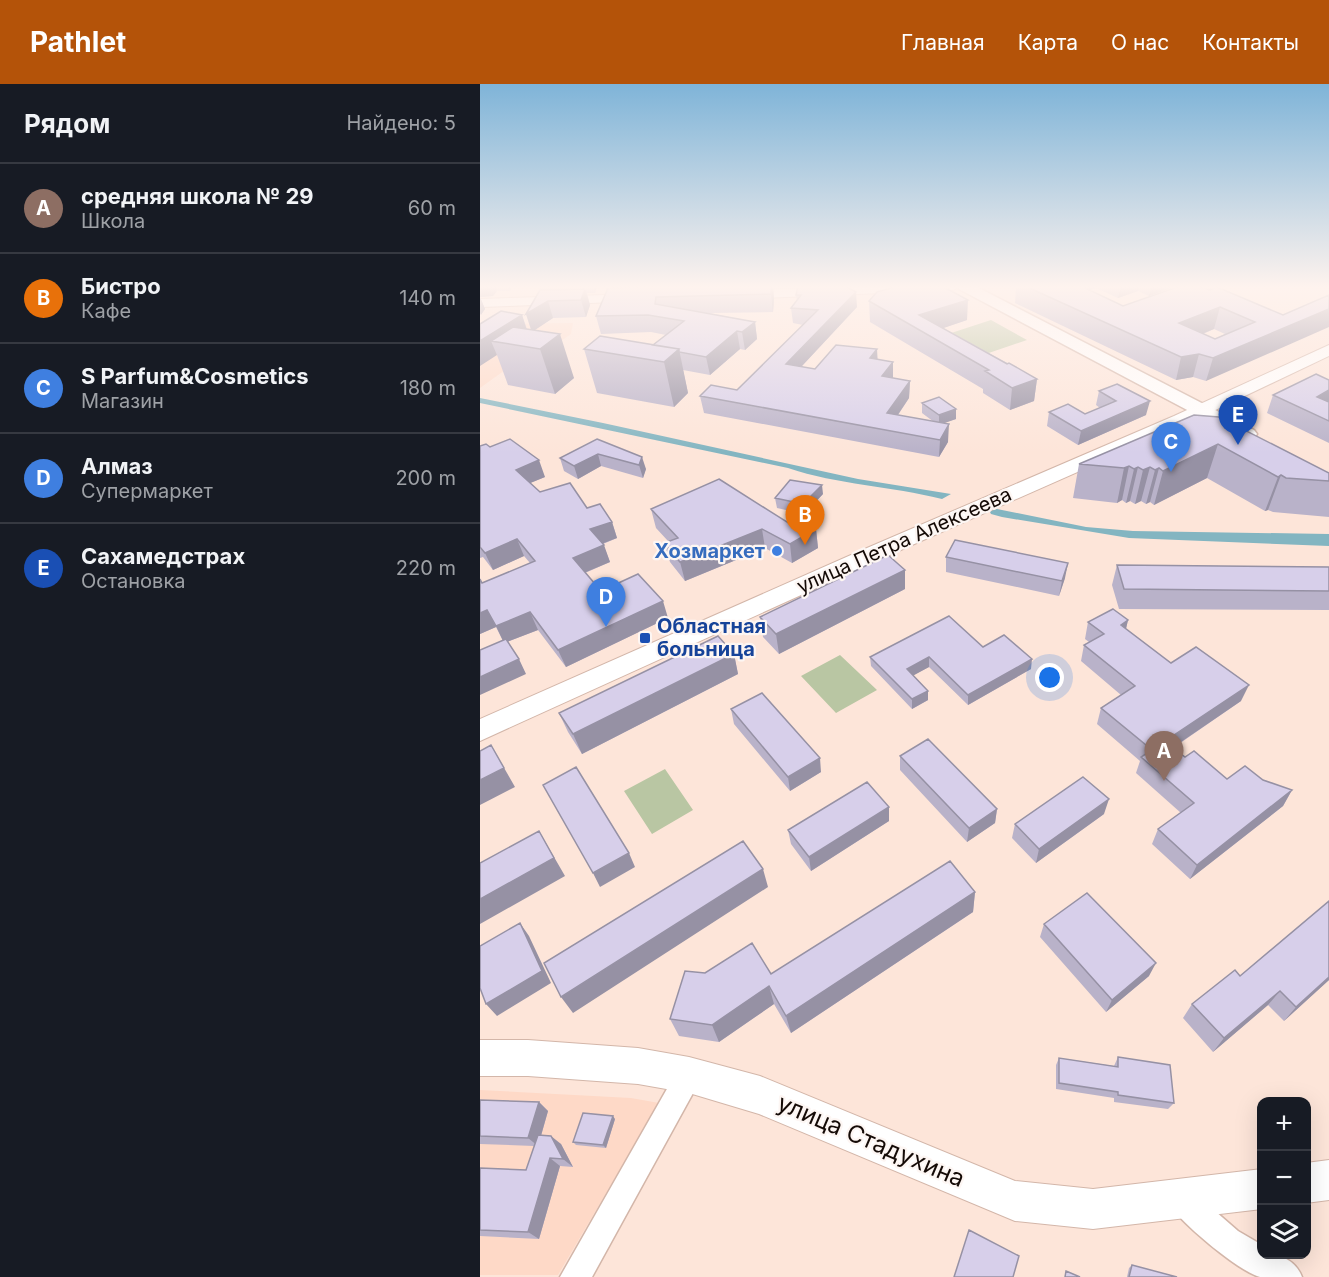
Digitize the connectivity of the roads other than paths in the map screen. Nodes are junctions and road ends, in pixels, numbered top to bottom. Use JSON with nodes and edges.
{"nodes":[{"id":1,"x":1070,"y":342,"type":"edge"},
{"id":2,"x":1329,"y":350,"type":"edge"},
{"id":3,"x":1201,"y":410,"type":"junction"},
{"id":4,"x":1266,"y":444,"type":"edge"},
{"id":5,"x":480,"y":731,"type":"edge"},
{"id":6,"x":480,"y":1058,"type":"edge"},
{"id":7,"x":689,"y":1075,"type":"junction"},
{"id":8,"x":1329,"y":1180,"type":"edge"},
{"id":9,"x":1311,"y":1182,"type":"edge"},
{"id":10,"x":1257,"y":1190,"type":"edge"},
{"id":11,"x":1181,"y":1200,"type":"junction"},
{"id":12,"x":575,"y":1277,"type":"edge"},
{"id":13,"x":1287,"y":1277,"type":"edge"}],
"edges":[{"from":1,"to":3,"type":"main road"},
{"from":2,"to":3,"type":"street","name":"улица Петра Алексеева"},
{"from":3,"to":4,"type":"main road"},
{"from":3,"to":5,"type":"street","name":"улица Петра Алексеева"},
{"from":6,"to":7,"type":"street","name":"улица Стадухина"},
{"from":7,"to":11,"type":"street","name":"улица Стадухина"},
{"from":7,"to":12,"type":"street"},
{"from":8,"to":9,"type":"street"},
{"from":10,"to":11,"type":"street","name":"улица Стадухина"},
{"from":11,"to":13,"type":"street"}]}
